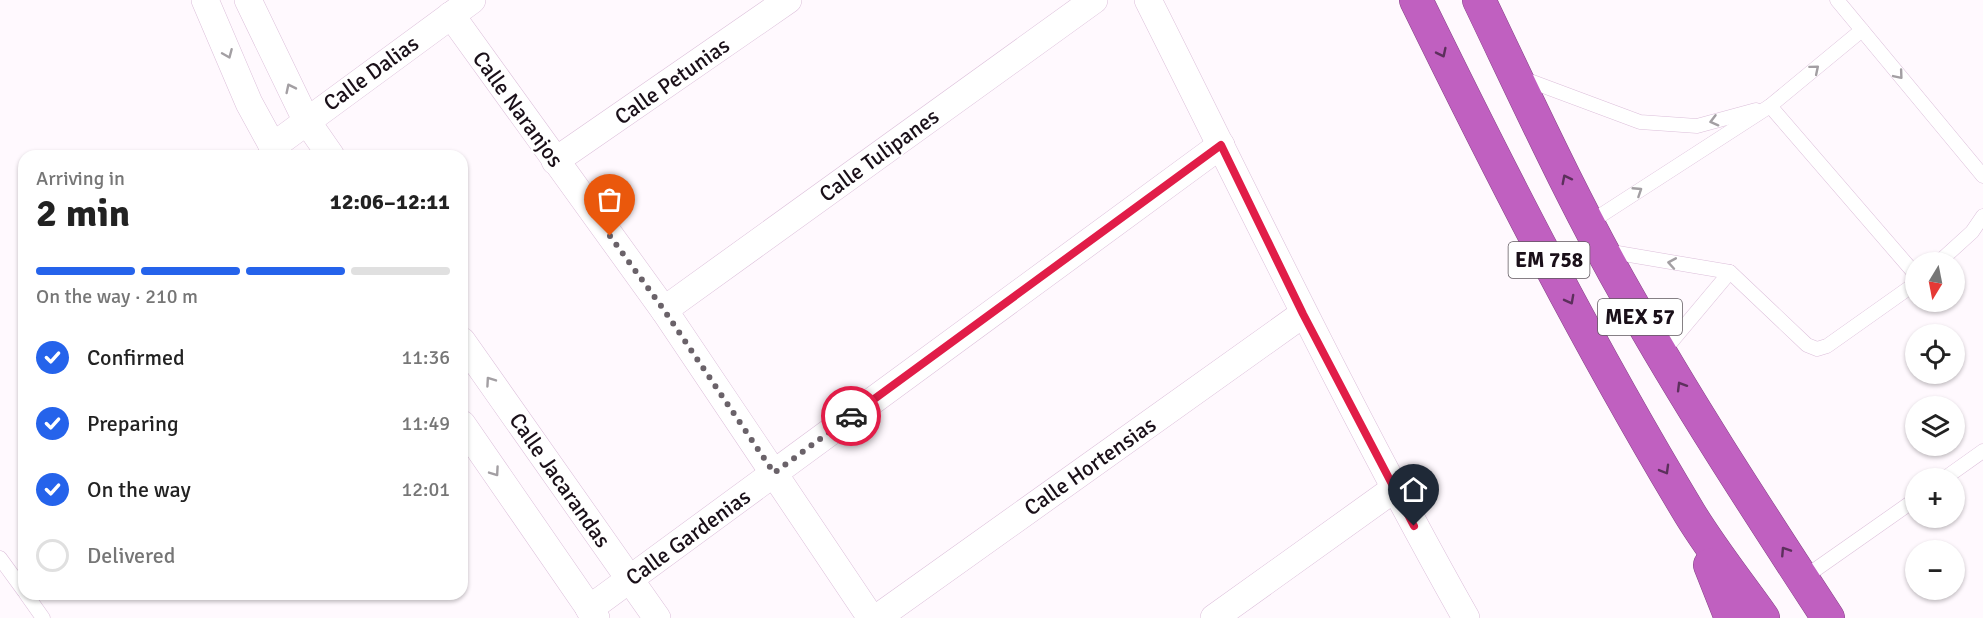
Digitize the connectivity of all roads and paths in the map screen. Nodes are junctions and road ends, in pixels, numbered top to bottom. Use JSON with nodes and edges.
{"nodes":[{"id":1,"x":205,"y":0,"type":"edge"},
{"id":2,"x":248,"y":0,"type":"edge"},
{"id":3,"x":788,"y":0,"type":"edge"},
{"id":4,"x":1094,"y":0,"type":"edge"},
{"id":5,"x":1148,"y":0,"type":"edge"},
{"id":6,"x":1416,"y":0,"type":"edge"},
{"id":7,"x":1479,"y":0,"type":"edge"},
{"id":8,"x":1837,"y":0,"type":"edge"},
{"id":9,"x":462,"y":8,"type":"edge"},
{"id":10,"x":1862,"y":30,"type":"junction"},
{"id":11,"x":1515,"y":75,"type":"junction"},
{"id":12,"x":1770,"y":106,"type":"junction"},
{"id":13,"x":306,"y":120,"type":"junction"},
{"id":14,"x":1221,"y":145,"type":"junction"},
{"id":15,"x":274,"y":150,"type":"edge"},
{"id":16,"x":277,"y":150,"type":"edge"},
{"id":17,"x":327,"y":150,"type":"edge"},
{"id":18,"x":555,"y":162,"type":"junction"},
{"id":19,"x":1983,"y":176,"type":"edge"},
{"id":20,"x":1983,"y":216,"type":"edge"},
{"id":21,"x":1596,"y":237,"type":"junction"},
{"id":22,"x":1950,"y":252,"type":"edge"},
{"id":23,"x":1905,"y":262,"type":"edge"},
{"id":24,"x":1730,"y":272,"type":"junction"},
{"id":25,"x":1905,"y":291,"type":"edge"},
{"id":26,"x":664,"y":310,"type":"junction"},
{"id":27,"x":1303,"y":314,"type":"junction"},
{"id":28,"x":468,"y":350,"type":"edge"},
{"id":29,"x":1662,"y":353,"type":"junction"},
{"id":30,"x":468,"y":433,"type":"edge"},
{"id":31,"x":1983,"y":452,"type":"edge"},
{"id":32,"x":1960,"y":468,"type":"edge"},
{"id":33,"x":774,"y":473,"type":"junction"},
{"id":34,"x":1394,"y":489,"type":"junction"},
{"id":35,"x":1905,"y":507,"type":"edge"},
{"id":36,"x":1691,"y":516,"type":"junction"},
{"id":37,"x":0,"y":558,"type":"edge"},
{"id":38,"x":630,"y":579,"type":"junction"},
{"id":39,"x":1802,"y":579,"type":"junction"},
{"id":40,"x":18,"y":583,"type":"edge"},
{"id":41,"x":30,"y":600,"type":"edge"},
{"id":42,"x":593,"y":613,"type":"edge"},
{"id":43,"x":43,"y":618,"type":"edge"},
{"id":44,"x":657,"y":618,"type":"edge"},
{"id":45,"x":871,"y":618,"type":"edge"},
{"id":46,"x":877,"y":618,"type":"edge"},
{"id":47,"x":1214,"y":618,"type":"edge"},
{"id":48,"x":1466,"y":618,"type":"edge"},
{"id":49,"x":1731,"y":618,"type":"edge"},
{"id":50,"x":1763,"y":618,"type":"edge"},
{"id":51,"x":1828,"y":618,"type":"edge"}],
"edges":[{"from":1,"to":15,"type":"street","one_way":true},
{"from":13,"to":2,"type":"street","one_way":true},
{"from":3,"to":18,"type":"street","name":"Calle Petunias"},
{"from":4,"to":26,"type":"street","name":"Calle Tulipanes"},
{"from":5,"to":14,"type":"street"},
{"from":6,"to":36,"type":"highway","number":"EM 758","one_way":true},
{"from":7,"to":11,"type":"highway","number":"MEX 57"},
{"from":8,"to":10,"type":"lane"},
{"from":9,"to":13,"type":"street","name":"Calle Dalias"},
{"from":9,"to":18,"type":"street","name":"Calle Naranjos"},
{"from":12,"to":10,"type":"lane","one_way":true},
{"from":10,"to":19,"type":"lane","one_way":true},
{"from":12,"to":11,"type":"lane","one_way":true},
{"from":21,"to":11,"type":"highway","number":"MEX 57","one_way":true},
{"from":21,"to":12,"type":"lane","one_way":true},
{"from":12,"to":23,"type":"lane"},
{"from":13,"to":16,"type":"street","name":"Calle Dalias"},
{"from":13,"to":17,"type":"street"},
{"from":14,"to":27,"type":"street"},
{"from":14,"to":33,"type":"street","name":"Calle Gardenias"},
{"from":18,"to":26,"type":"street","name":"Calle Naranjos"},
{"from":20,"to":22,"type":"lane"},
{"from":24,"to":21,"type":"lane","one_way":true},
{"from":21,"to":29,"type":"highway","number":"MEX 57"},
{"from":24,"to":25,"type":"lane"},
{"from":24,"to":29,"type":"lane"},
{"from":26,"to":33,"type":"street","name":"Calle Naranjos"},
{"from":27,"to":34,"type":"street"},
{"from":27,"to":46,"type":"street","name":"Calle Hortensias"},
{"from":38,"to":28,"type":"street","name":"Calle Jacarandas","one_way":true},
{"from":39,"to":29,"type":"highway","number":"MEX 57","one_way":true},
{"from":30,"to":42,"type":"street","one_way":true},
{"from":31,"to":32,"type":"lane"},
{"from":33,"to":38,"type":"street","name":"Calle Gardenias"},
{"from":33,"to":45,"type":"street","name":"Calle Naranjos"},
{"from":34,"to":47,"type":"street"},
{"from":34,"to":48,"type":"street"},
{"from":35,"to":39,"type":"lane"},
{"from":36,"to":49,"type":"highway"},
{"from":36,"to":50,"type":"highway"},
{"from":37,"to":40,"type":"lane"},
{"from":38,"to":42,"type":"street","name":"Calle Gardenias"},
{"from":38,"to":44,"type":"street","name":"Calle Jacarandas"},
{"from":39,"to":51,"type":"highway","number":"MEX 57"},
{"from":41,"to":43,"type":"lane"}]}
